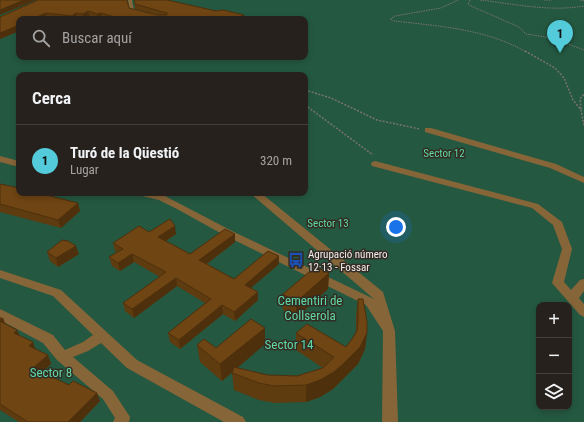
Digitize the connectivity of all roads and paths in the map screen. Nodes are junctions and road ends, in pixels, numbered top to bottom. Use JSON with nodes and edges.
{"nodes":[{"id":1,"x":130,"y":0,"type":"edge"},
{"id":2,"x":458,"y":0,"type":"edge"},
{"id":3,"x":470,"y":0,"type":"edge"},
{"id":4,"x":480,"y":0,"type":"edge"},
{"id":5,"x":544,"y":0,"type":"edge"},
{"id":6,"x":552,"y":0,"type":"edge"},
{"id":7,"x":580,"y":0,"type":"edge"},
{"id":8,"x":584,"y":0,"type":"edge"},
{"id":9,"x":584,"y":6,"type":"edge"},
{"id":10,"x":152,"y":16,"type":"edge"},
{"id":11,"x":584,"y":50,"type":"edge"},
{"id":12,"x":308,"y":90,"type":"edge"},
{"id":13,"x":584,"y":94,"type":"edge"},
{"id":14,"x":308,"y":107,"type":"edge"},
{"id":15,"x":581,"y":110,"type":"junction"},
{"id":16,"x":584,"y":125,"type":"edge"},
{"id":17,"x":428,"y":130,"type":"joint"},
{"id":18,"x":0,"y":159,"type":"edge"},
{"id":19,"x":16,"y":163,"type":"edge"},
{"id":20,"x":375,"y":164,"type":"joint"},
{"id":21,"x":584,"y":180,"type":"edge"},
{"id":22,"x":154,"y":196,"type":"edge"},
{"id":23,"x":259,"y":196,"type":"edge"},
{"id":24,"x":0,"y":274,"type":"edge"},
{"id":25,"x":584,"y":283,"type":"edge"},
{"id":26,"x":572,"y":298,"type":"junction"},
{"id":27,"x":584,"y":312,"type":"edge"},
{"id":28,"x":0,"y":314,"type":"edge"},
{"id":29,"x":389,"y":331,"type":"junction"},
{"id":30,"x":101,"y":335,"type":"junction"},
{"id":31,"x":62,"y":356,"type":"junction"},
{"id":32,"x":121,"y":422,"type":"edge"},
{"id":33,"x":238,"y":422,"type":"edge"},
{"id":34,"x":390,"y":422,"type":"edge"}],
"edges":[{"from":1,"to":10,"type":"street"},
{"from":2,"to":15,"type":"path"},
{"from":3,"to":11,"type":"path"},
{"from":4,"to":9,"type":"path"},
{"from":5,"to":6,"type":"path"},
{"from":7,"to":8,"type":"path"},
{"from":12,"to":17,"type":"path"},
{"from":13,"to":15,"type":"path"},
{"from":14,"to":20,"type":"path"},
{"from":15,"to":16,"type":"path"},
{"from":17,"to":21,"type":"street"},
{"from":18,"to":19,"type":"street"},
{"from":20,"to":26,"type":"street"},
{"from":22,"to":29,"type":"street"},
{"from":23,"to":29,"type":"street"},
{"from":24,"to":30,"type":"street"},
{"from":25,"to":26,"type":"street"},
{"from":26,"to":27,"type":"street"},
{"from":28,"to":31,"type":"street"},
{"from":29,"to":34,"type":"street"},
{"from":30,"to":31,"type":"street"},
{"from":30,"to":33,"type":"street"},
{"from":31,"to":32,"type":"street"}]}
